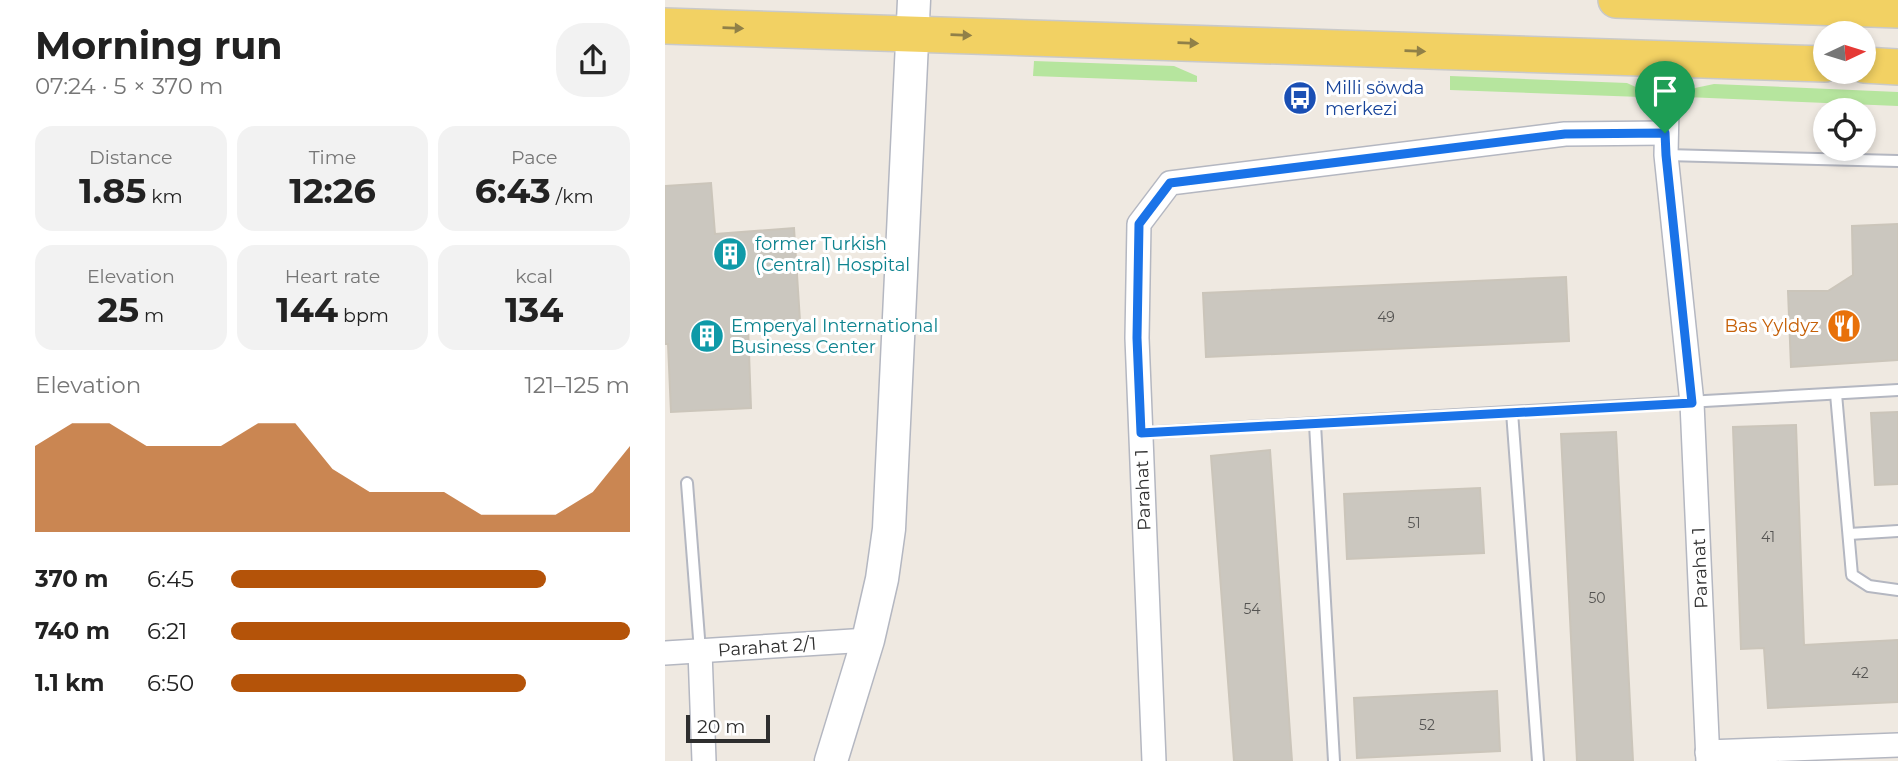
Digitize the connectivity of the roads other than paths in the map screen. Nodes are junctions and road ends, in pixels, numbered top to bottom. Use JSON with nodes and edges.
{"nodes":[{"id":1,"x":1616,"y":0,"type":"edge"},
{"id":2,"x":1898,"y":10,"type":"edge"},
{"id":3,"x":913,"y":17,"type":"edge"},
{"id":4,"x":665,"y":26,"type":"edge"},
{"id":5,"x":1668,"y":59,"type":"junction"},
{"id":6,"x":1813,"y":64,"type":"edge"},
{"id":7,"x":1876,"y":65,"type":"edge"},
{"id":8,"x":1898,"y":66,"type":"edge"},
{"id":9,"x":1666,"y":144,"type":"junction"},
{"id":10,"x":1898,"y":161,"type":"edge"},
{"id":11,"x":1898,"y":390,"type":"edge"},
{"id":12,"x":1836,"y":394,"type":"junction"},
{"id":13,"x":1692,"y":403,"type":"junction"},
{"id":14,"x":1512,"y":412,"type":"junction"},
{"id":15,"x":1315,"y":424,"type":"junction"},
{"id":16,"x":1141,"y":433,"type":"junction"},
{"id":17,"x":687,"y":483,"type":"dead end"},
{"id":18,"x":1898,"y":531,"type":"edge"},
{"id":19,"x":1849,"y":534,"type":"junction"},
{"id":20,"x":1898,"y":590,"type":"edge"},
{"id":21,"x":868,"y":640,"type":"junction"},
{"id":22,"x":700,"y":651,"type":"junction"},
{"id":23,"x":665,"y":653,"type":"edge"},
{"id":24,"x":1898,"y":745,"type":"edge"},
{"id":25,"x":1708,"y":756,"type":"edge"},
{"id":26,"x":704,"y":761,"type":"edge"},
{"id":27,"x":831,"y":761,"type":"edge"},
{"id":28,"x":1154,"y":761,"type":"edge"},
{"id":29,"x":1334,"y":761,"type":"edge"},
{"id":30,"x":1538,"y":761,"type":"edge"}],
"edges":[{"from":1,"to":2,"type":"main road"},
{"from":4,"to":3,"type":"main road","one_way":true},
{"from":3,"to":5,"type":"main road","one_way":true},
{"from":3,"to":21,"type":"street"},
{"from":5,"to":6,"type":"main road"},
{"from":5,"to":9,"type":"street","name":"Parahat 1"},
{"from":7,"to":8,"type":"main road"},
{"from":9,"to":10,"type":"lane"},
{"from":9,"to":13,"type":"street","name":"Parahat 1"},
{"from":9,"to":16,"type":"street","name":"Parahat 1"},
{"from":11,"to":12,"type":"lane"},
{"from":12,"to":13,"type":"lane"},
{"from":12,"to":19,"type":"lane"},
{"from":13,"to":14,"type":"lane"},
{"from":13,"to":25,"type":"street","name":"Parahat 1"},
{"from":14,"to":15,"type":"lane"},
{"from":14,"to":30,"type":"lane"},
{"from":15,"to":16,"type":"lane"},
{"from":15,"to":29,"type":"lane"},
{"from":16,"to":28,"type":"street","name":"Parahat 1"},
{"from":17,"to":22,"type":"lane"},
{"from":18,"to":19,"type":"lane"},
{"from":19,"to":20,"type":"lane"},
{"from":21,"to":22,"type":"street","name":"Parahat 2/1"},
{"from":21,"to":27,"type":"street"},
{"from":22,"to":23,"type":"street","name":"Parahat 2/1"},
{"from":22,"to":26,"type":"street"},
{"from":24,"to":25,"type":"street","name":"Parahat 1"}]}
